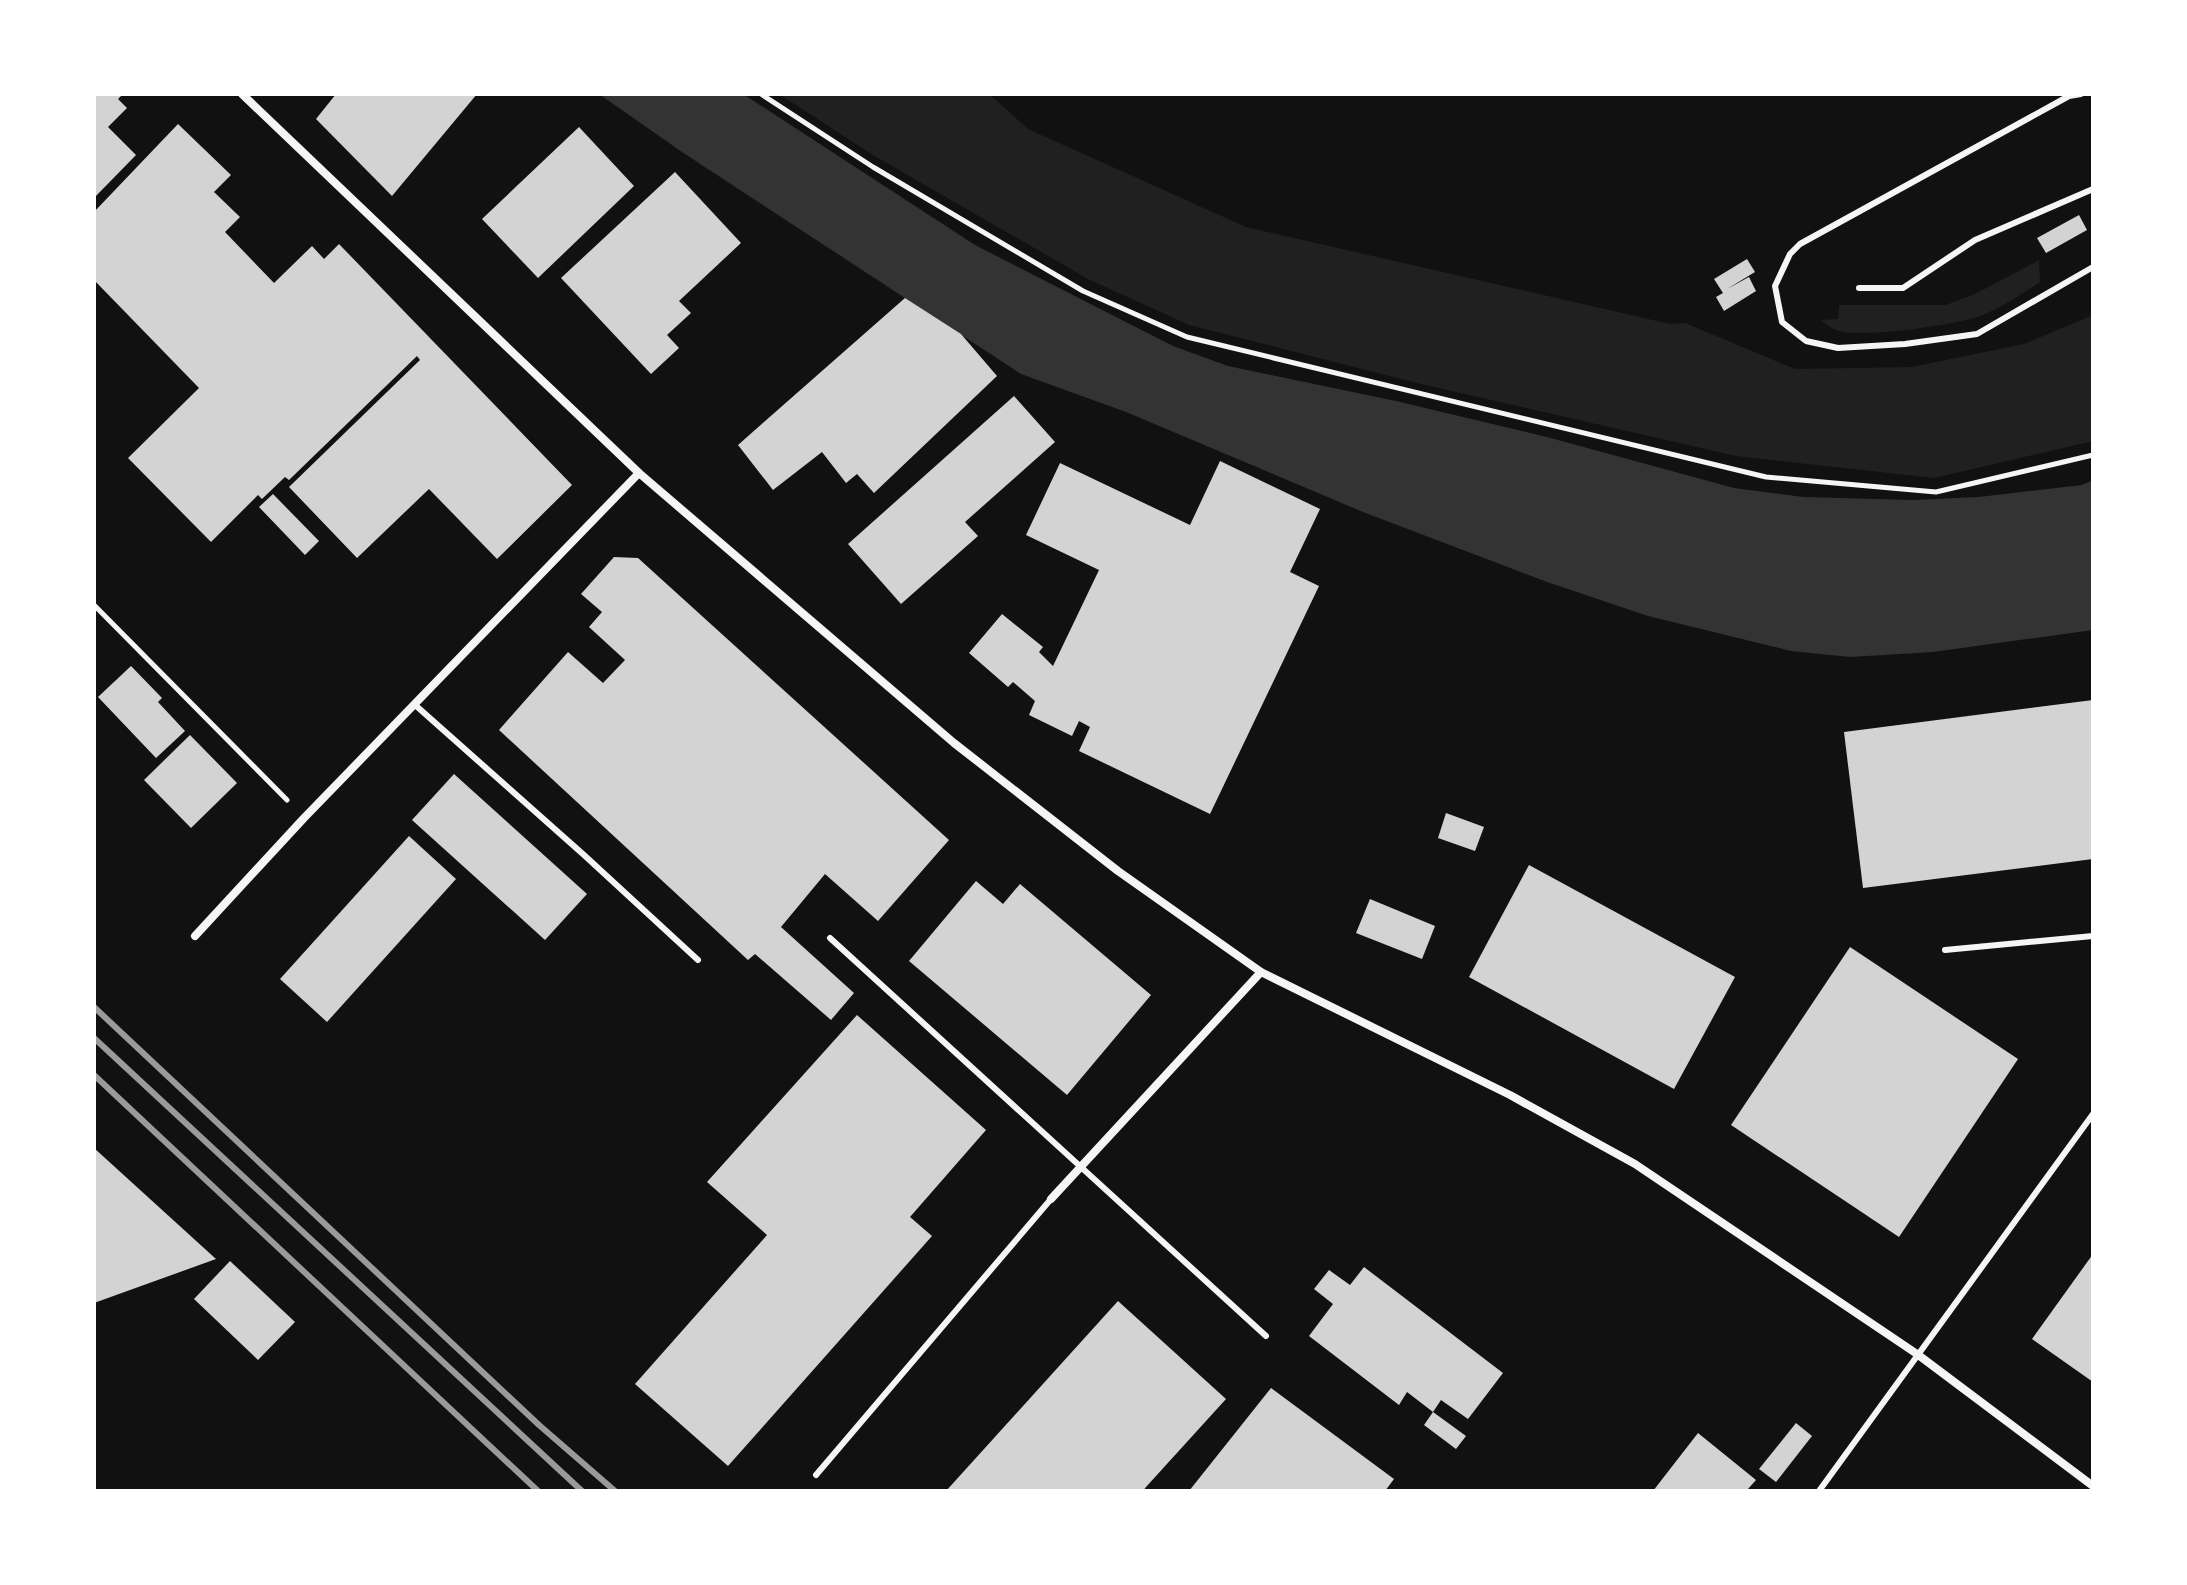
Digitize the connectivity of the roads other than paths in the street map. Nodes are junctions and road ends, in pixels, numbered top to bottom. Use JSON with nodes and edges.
{"nodes":[{"id":1,"x":242,"y":94,"type":"edge"},
{"id":2,"x":2081,"y":94,"type":"edge"},
{"id":3,"x":2093,"y":189,"type":"edge"},
{"id":4,"x":2093,"y":267,"type":"edge"},
{"id":5,"x":1859,"y":288,"type":"dead end"},
{"id":6,"x":639,"y":473,"type":"junction"},
{"id":7,"x":414,"y":704,"type":"junction"},
{"id":8,"x":195,"y":936,"type":"dead end"},
{"id":9,"x":2093,"y":936,"type":"edge"},
{"id":10,"x":830,"y":938,"type":"dead end"},
{"id":11,"x":1945,"y":950,"type":"dead end"},
{"id":12,"x":698,"y":960,"type":"dead end"},
{"id":13,"x":1261,"y":972,"type":"junction"},
{"id":14,"x":2093,"y":1114,"type":"edge"},
{"id":15,"x":1081,"y":1166,"type":"junction"},
{"id":16,"x":1051,"y":1199,"type":"joint"},
{"id":17,"x":1266,"y":1336,"type":"dead end"},
{"id":18,"x":1917,"y":1354,"type":"junction"},
{"id":19,"x":816,"y":1475,"type":"dead end"},
{"id":20,"x":2093,"y":1486,"type":"edge"},
{"id":21,"x":1819,"y":1491,"type":"edge"}],
"edges":[{"from":1,"to":6,"type":"street"},
{"from":2,"to":4,"type":"lane"},
{"from":3,"to":5,"type":"lane"},
{"from":6,"to":7,"type":"street"},
{"from":6,"to":13,"type":"street"},
{"from":7,"to":8,"type":"street"},
{"from":7,"to":12,"type":"lane"},
{"from":9,"to":11,"type":"lane"},
{"from":10,"to":15,"type":"lane"},
{"from":13,"to":15,"type":"street"},
{"from":13,"to":18,"type":"street"},
{"from":14,"to":18,"type":"lane"},
{"from":15,"to":16,"type":"street"},
{"from":15,"to":17,"type":"lane"},
{"from":16,"to":19,"type":"lane"},
{"from":18,"to":20,"type":"street"},
{"from":18,"to":21,"type":"lane"}]}
